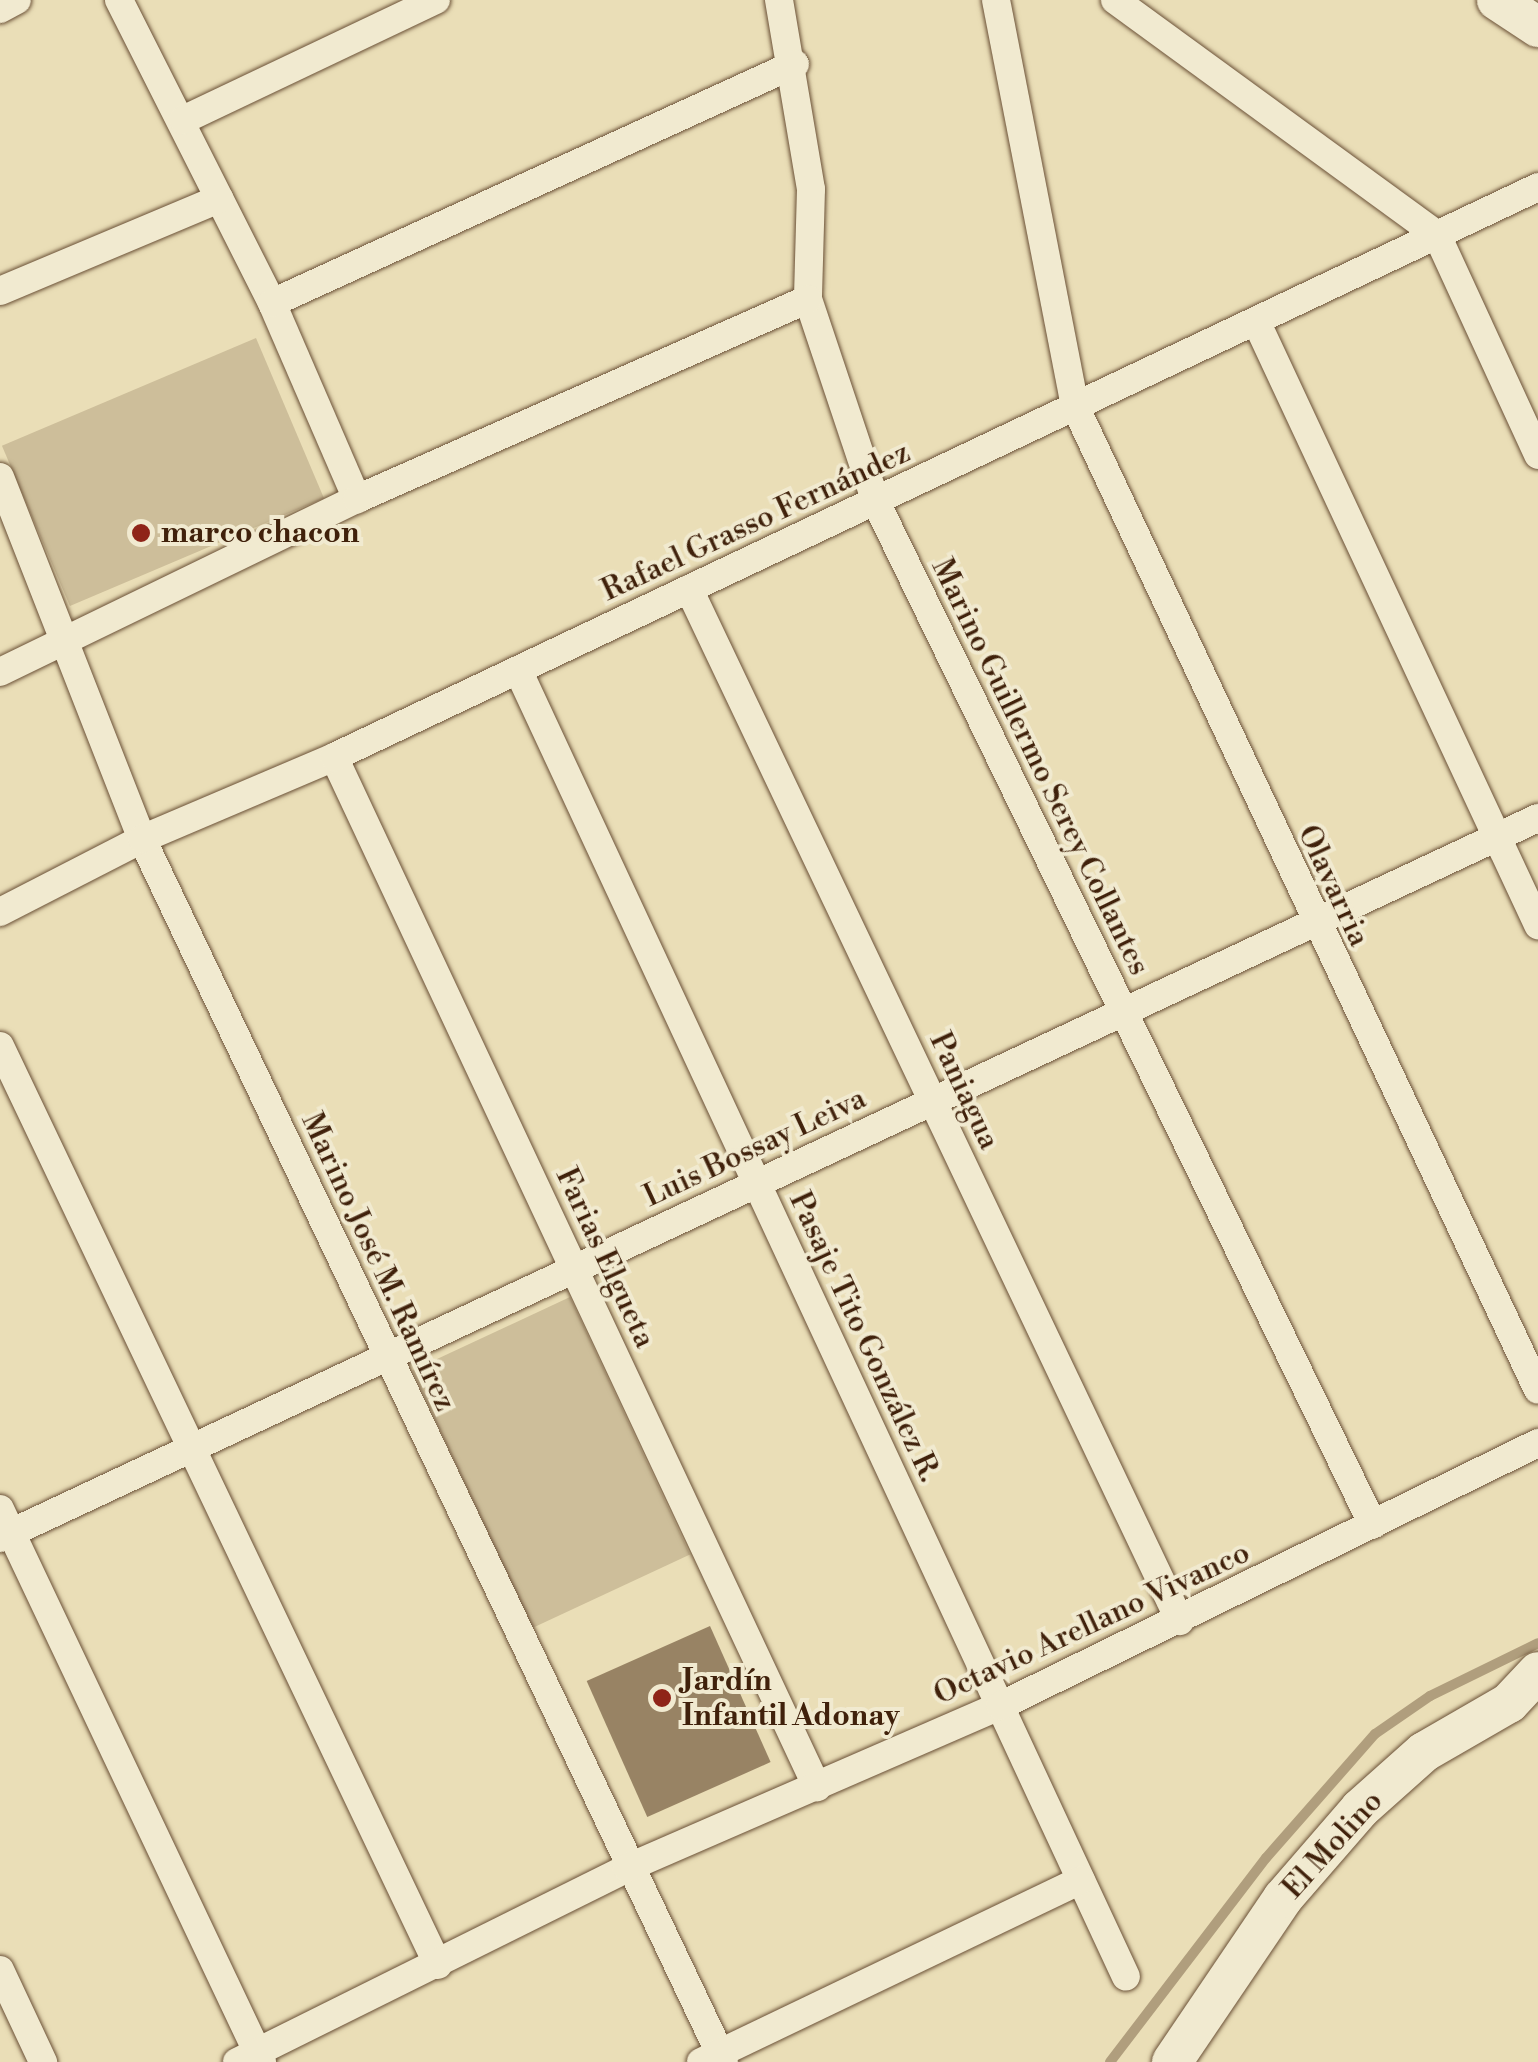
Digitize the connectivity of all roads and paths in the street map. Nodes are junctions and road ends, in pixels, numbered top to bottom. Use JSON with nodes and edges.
{"nodes":[{"id":1,"x":17,"y":0,"type":"edge"},
{"id":2,"x":119,"y":0,"type":"edge"},
{"id":3,"x":436,"y":0,"type":"edge"},
{"id":4,"x":780,"y":0,"type":"edge"},
{"id":5,"x":996,"y":0,"type":"edge"},
{"id":6,"x":1115,"y":0,"type":"edge"},
{"id":7,"x":1498,"y":0,"type":"edge"},
{"id":8,"x":0,"y":9,"type":"edge"},
{"id":9,"x":1538,"y":27,"type":"edge"},
{"id":10,"x":795,"y":64,"type":"junction"},
{"id":11,"x":183,"y":120,"type":"junction"},
{"id":12,"x":1538,"y":187,"type":"edge"},
{"id":13,"x":219,"y":199,"type":"junction"},
{"id":14,"x":1437,"y":235,"type":"junction"},
{"id":15,"x":0,"y":291,"type":"edge"},
{"id":16,"x":808,"y":299,"type":"junction"},
{"id":17,"x":272,"y":303,"type":"junction"},
{"id":18,"x":1256,"y":320,"type":"junction"},
{"id":19,"x":1075,"y":406,"type":"junction"},
{"id":20,"x":1538,"y":455,"type":"edge"},
{"id":21,"x":0,"y":478,"type":"edge"},
{"id":22,"x":357,"y":499,"type":"junction"},
{"id":23,"x":876,"y":502,"type":"junction"},
{"id":24,"x":690,"y":589,"type":"junction"},
{"id":25,"x":64,"y":644,"type":"junction"},
{"id":26,"x":518,"y":670,"type":"junction"},
{"id":27,"x":0,"y":672,"type":"edge"},
{"id":28,"x":334,"y":757,"type":"junction"},
{"id":29,"x":1538,"y":818,"type":"edge"},
{"id":30,"x":1497,"y":837,"type":"junction"},
{"id":31,"x":142,"y":839,"type":"junction"},
{"id":32,"x":0,"y":912,"type":"edge"},
{"id":33,"x":1314,"y":924,"type":"junction"},
{"id":34,"x":1538,"y":925,"type":"edge"},
{"id":35,"x":1124,"y":1014,"type":"junction"},
{"id":36,"x":0,"y":1046,"type":"edge"},
{"id":37,"x":933,"y":1100,"type":"junction"},
{"id":38,"x":757,"y":1184,"type":"junction"},
{"id":39,"x":573,"y":1268,"type":"junction"},
{"id":40,"x":384,"y":1352,"type":"junction"},
{"id":41,"x":1538,"y":1390,"type":"edge"},
{"id":42,"x":1538,"y":1443,"type":"edge"},
{"id":43,"x":189,"y":1447,"type":"junction"},
{"id":44,"x":1373,"y":1525,"type":"junction"},
{"id":45,"x":4,"y":1527,"type":"edge"},
{"id":46,"x":1180,"y":1621,"type":"junction"},
{"id":47,"x":1538,"y":1672,"type":"edge"},
{"id":48,"x":1000,"y":1706,"type":"junction"},
{"id":49,"x":817,"y":1786,"type":"junction"},
{"id":50,"x":627,"y":1868,"type":"junction"},
{"id":51,"x":1081,"y":1880,"type":"junction"},
{"id":52,"x":438,"y":1966,"type":"junction"},
{"id":53,"x":0,"y":1970,"type":"edge"},
{"id":54,"x":1126,"y":1977,"type":"dead end"},
{"id":55,"x":252,"y":2059,"type":"edge"},
{"id":56,"x":715,"y":2059,"type":"edge"},
{"id":57,"x":43,"y":2062,"type":"edge"},
{"id":58,"x":1172,"y":2062,"type":"edge"}],
"edges":[{"from":1,"to":8,"type":"street"},
{"from":2,"to":11,"type":"street"},
{"from":3,"to":11,"type":"street"},
{"from":4,"to":10,"type":"street","name":"Marino Guillermo Serey Collantes"},
{"from":5,"to":19,"type":"street","name":"Olavarria"},
{"from":6,"to":14,"type":"street"},
{"from":7,"to":9,"type":"street"},
{"from":10,"to":16,"type":"street","name":"Marino Guillermo Serey Collantes"},
{"from":10,"to":17,"type":"street"},
{"from":11,"to":13,"type":"street"},
{"from":12,"to":14,"type":"street","name":"Rafael Grasso Fernández"},
{"from":13,"to":15,"type":"street"},
{"from":13,"to":17,"type":"street"},
{"from":14,"to":18,"type":"street","name":"Rafael Grasso Fernández"},
{"from":14,"to":20,"type":"street"},
{"from":16,"to":22,"type":"street"},
{"from":16,"to":23,"type":"street","name":"Marino Guillermo Serey Collantes"},
{"from":17,"to":22,"type":"street"},
{"from":18,"to":19,"type":"street","name":"Rafael Grasso Fernández"},
{"from":18,"to":30,"type":"street"},
{"from":19,"to":23,"type":"street","name":"Rafael Grasso Fernández"},
{"from":19,"to":33,"type":"street","name":"Olavarria"},
{"from":21,"to":25,"type":"street","name":"Marino José M. Ramírez"},
{"from":22,"to":25,"type":"street"},
{"from":23,"to":24,"type":"street","name":"Rafael Grasso Fernández"},
{"from":23,"to":35,"type":"street","name":"Marino Guillermo Serey Collantes"},
{"from":24,"to":26,"type":"street","name":"Rafael Grasso Fernández"},
{"from":24,"to":37,"type":"street","name":"Paniagua"},
{"from":25,"to":27,"type":"street"},
{"from":25,"to":31,"type":"street","name":"Marino José M. Ramírez"},
{"from":26,"to":28,"type":"street","name":"Rafael Grasso Fernández"},
{"from":26,"to":38,"type":"street","name":"Pasaje Tito González R."},
{"from":28,"to":31,"type":"street","name":"Rafael Grasso Fernández"},
{"from":28,"to":39,"type":"street","name":"Farias Elgueta"},
{"from":29,"to":30,"type":"street","name":"Luis Bossay Leiva"},
{"from":30,"to":33,"type":"street","name":"Luis Bossay Leiva"},
{"from":30,"to":34,"type":"street"},
{"from":31,"to":32,"type":"street","name":"Rafael Grasso Fernández"},
{"from":31,"to":40,"type":"street","name":"Marino José M. Ramírez"},
{"from":33,"to":35,"type":"street","name":"Luis Bossay Leiva"},
{"from":33,"to":41,"type":"street","name":"Olavarria"},
{"from":35,"to":37,"type":"street","name":"Luis Bossay Leiva"},
{"from":35,"to":44,"type":"street","name":"Marino Guillermo Serey Collantes"},
{"from":36,"to":43,"type":"street"},
{"from":37,"to":38,"type":"street","name":"Luis Bossay Leiva"},
{"from":37,"to":46,"type":"street","name":"Paniagua"},
{"from":38,"to":39,"type":"street","name":"Luis Bossay Leiva"},
{"from":38,"to":48,"type":"street","name":"Pasaje Tito González R."},
{"from":39,"to":40,"type":"street","name":"Luis Bossay Leiva"},
{"from":39,"to":49,"type":"street","name":"Farias Elgueta"},
{"from":40,"to":43,"type":"street","name":"Luis Bossay Leiva"},
{"from":40,"to":50,"type":"street","name":"Marino José M. Ramírez"},
{"from":42,"to":44,"type":"street","name":"Octavio Arellano Vivanco"},
{"from":43,"to":45,"type":"street","name":"Luis Bossay Leiva"},
{"from":43,"to":52,"type":"street"},
{"from":44,"to":46,"type":"street","name":"Octavio Arellano Vivanco"},
{"from":45,"to":55,"type":"street"},
{"from":46,"to":48,"type":"street","name":"Octavio Arellano Vivanco"},
{"from":47,"to":58,"type":"street","name":"El Molino"},
{"from":48,"to":49,"type":"street","name":"Octavio Arellano Vivanco"},
{"from":48,"to":51,"type":"street","name":"Pasaje Tito González R."},
{"from":49,"to":50,"type":"street","name":"Octavio Arellano Vivanco"},
{"from":50,"to":52,"type":"street","name":"Octavio Arellano Vivanco"},
{"from":50,"to":56,"type":"street","name":"Marino José M. Ramírez"},
{"from":51,"to":54,"type":"street","name":"Pasaje Tito González R."},
{"from":51,"to":56,"type":"street"},
{"from":52,"to":55,"type":"street","name":"Octavio Arellano Vivanco"},
{"from":53,"to":57,"type":"street"}]}
